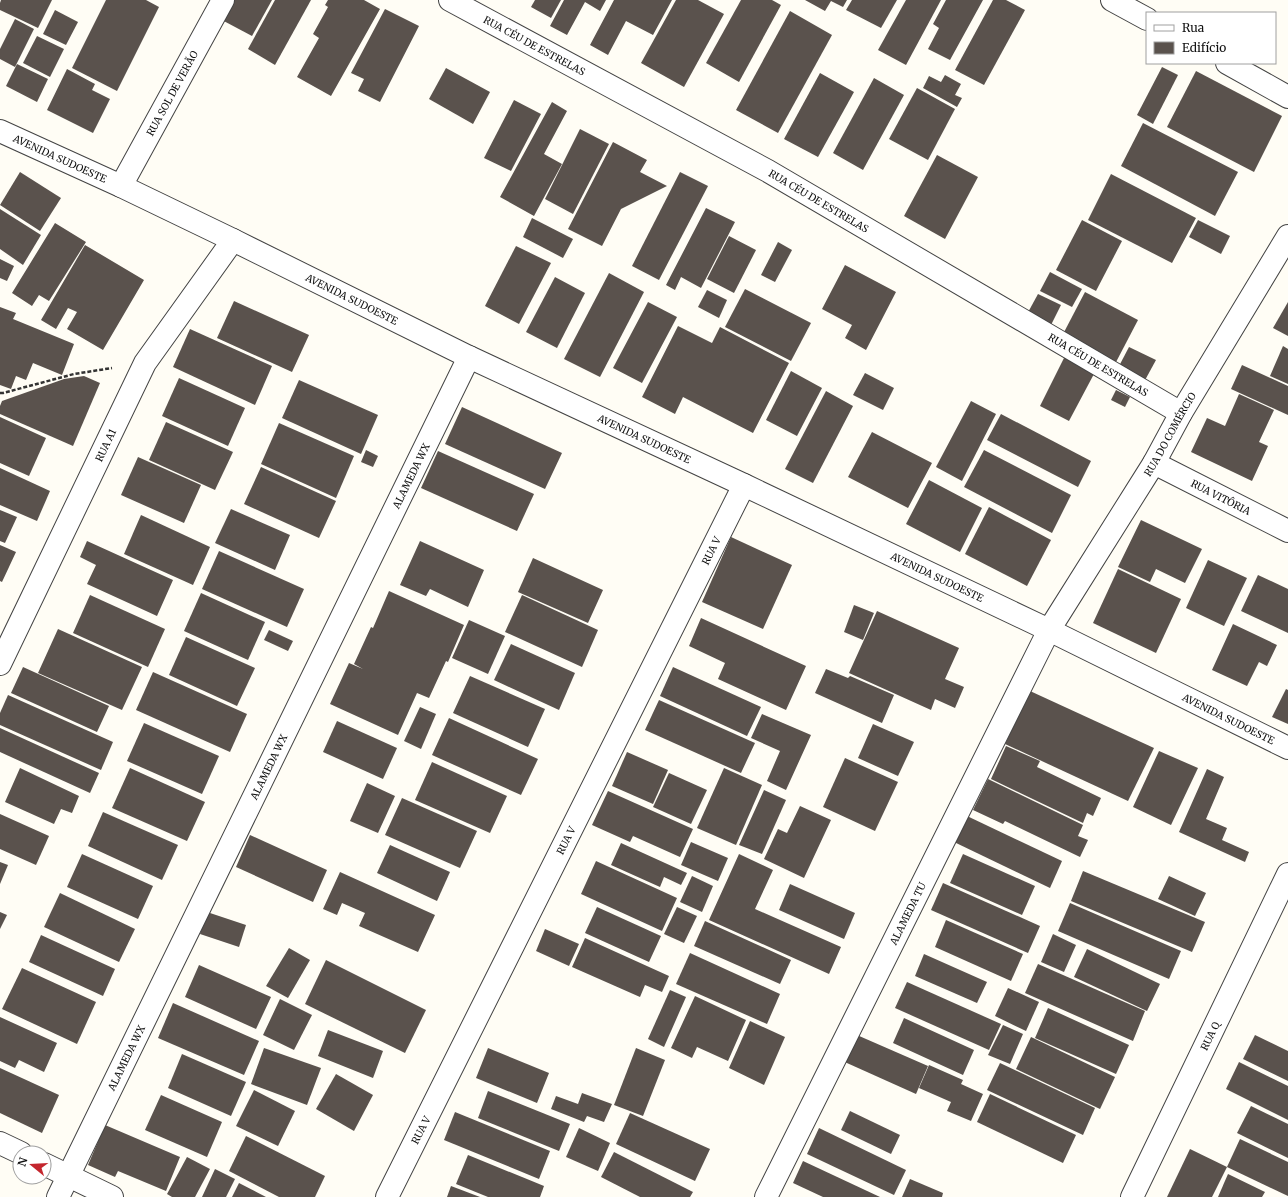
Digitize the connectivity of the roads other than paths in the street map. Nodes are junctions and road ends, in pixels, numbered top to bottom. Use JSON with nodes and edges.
{"nodes":[{"id":1,"x":223,"y":0,"type":"edge"},
{"id":2,"x":450,"y":0,"type":"edge"},
{"id":3,"x":1112,"y":0,"type":"edge"},
{"id":4,"x":1146,"y":18,"type":"edge"},
{"id":5,"x":1229,"y":64,"type":"edge"},
{"id":6,"x":1288,"y":97,"type":"edge"},
{"id":7,"x":1,"y":134,"type":"edge"},
{"id":8,"x":121,"y":186,"type":"junction"},
{"id":9,"x":1288,"y":236,"type":"edge"},
{"id":10,"x":233,"y":240,"type":"junction"},
{"id":11,"x":469,"y":357,"type":"junction"},
{"id":12,"x":1181,"y":414,"type":"junction"},
{"id":13,"x":1154,"y":463,"type":"junction"},
{"id":14,"x":744,"y":485,"type":"junction"},
{"id":15,"x":1288,"y":531,"type":"edge"},
{"id":16,"x":1049,"y":630,"type":"junction"},
{"id":17,"x":0,"y":664,"type":"edge"},
{"id":18,"x":1288,"y":748,"type":"edge"},
{"id":19,"x":1288,"y":874,"type":"edge"},
{"id":20,"x":0,"y":1143,"type":"edge"},
{"id":21,"x":12,"y":1149,"type":"edge"},
{"id":22,"x":52,"y":1168,"type":"edge"},
{"id":23,"x":68,"y":1176,"type":"junction"},
{"id":24,"x":58,"y":1197,"type":"edge"},
{"id":25,"x":112,"y":1197,"type":"edge"},
{"id":26,"x":387,"y":1197,"type":"edge"},
{"id":27,"x":766,"y":1197,"type":"edge"},
{"id":28,"x":1132,"y":1197,"type":"edge"}],
"edges":[{"from":1,"to":8,"type":"street","name":"RUA SOL DE VERÃO"},
{"from":2,"to":12,"type":"street","name":"RUA CÉU DE ESTRELAS"},
{"from":3,"to":4,"type":"street"},
{"from":5,"to":6,"type":"street"},
{"from":7,"to":8,"type":"street","name":"AVENIDA SUDOESTE"},
{"from":8,"to":10,"type":"street","name":"AVENIDA SUDOESTE"},
{"from":9,"to":12,"type":"street","name":"RUA DO COMÉRCIO"},
{"from":10,"to":11,"type":"street","name":"AVENIDA SUDOESTE"},
{"from":10,"to":17,"type":"street","name":"RUA A1"},
{"from":11,"to":14,"type":"street","name":"AVENIDA SUDOESTE"},
{"from":11,"to":23,"type":"street","name":"ALAMEDA WX"},
{"from":12,"to":13,"type":"street","name":"RUA DO COMÉRCIO"},
{"from":13,"to":15,"type":"street","name":"RUA VITÔRIA"},
{"from":13,"to":16,"type":"street","name":"RUA DO COMÉRCIO"},
{"from":14,"to":16,"type":"street","name":"AVENIDA SUDOESTE"},
{"from":14,"to":26,"type":"street","name":"RUA V"},
{"from":16,"to":18,"type":"street","name":"AVENIDA SUDOESTE"},
{"from":16,"to":27,"type":"street","name":"ALAMEDA TU"},
{"from":19,"to":28,"type":"street","name":"RUA Q"},
{"from":20,"to":21,"type":"street"},
{"from":22,"to":23,"type":"street"},
{"from":23,"to":24,"type":"street","name":"ALAMEDA WX"},
{"from":23,"to":25,"type":"street"}]}
